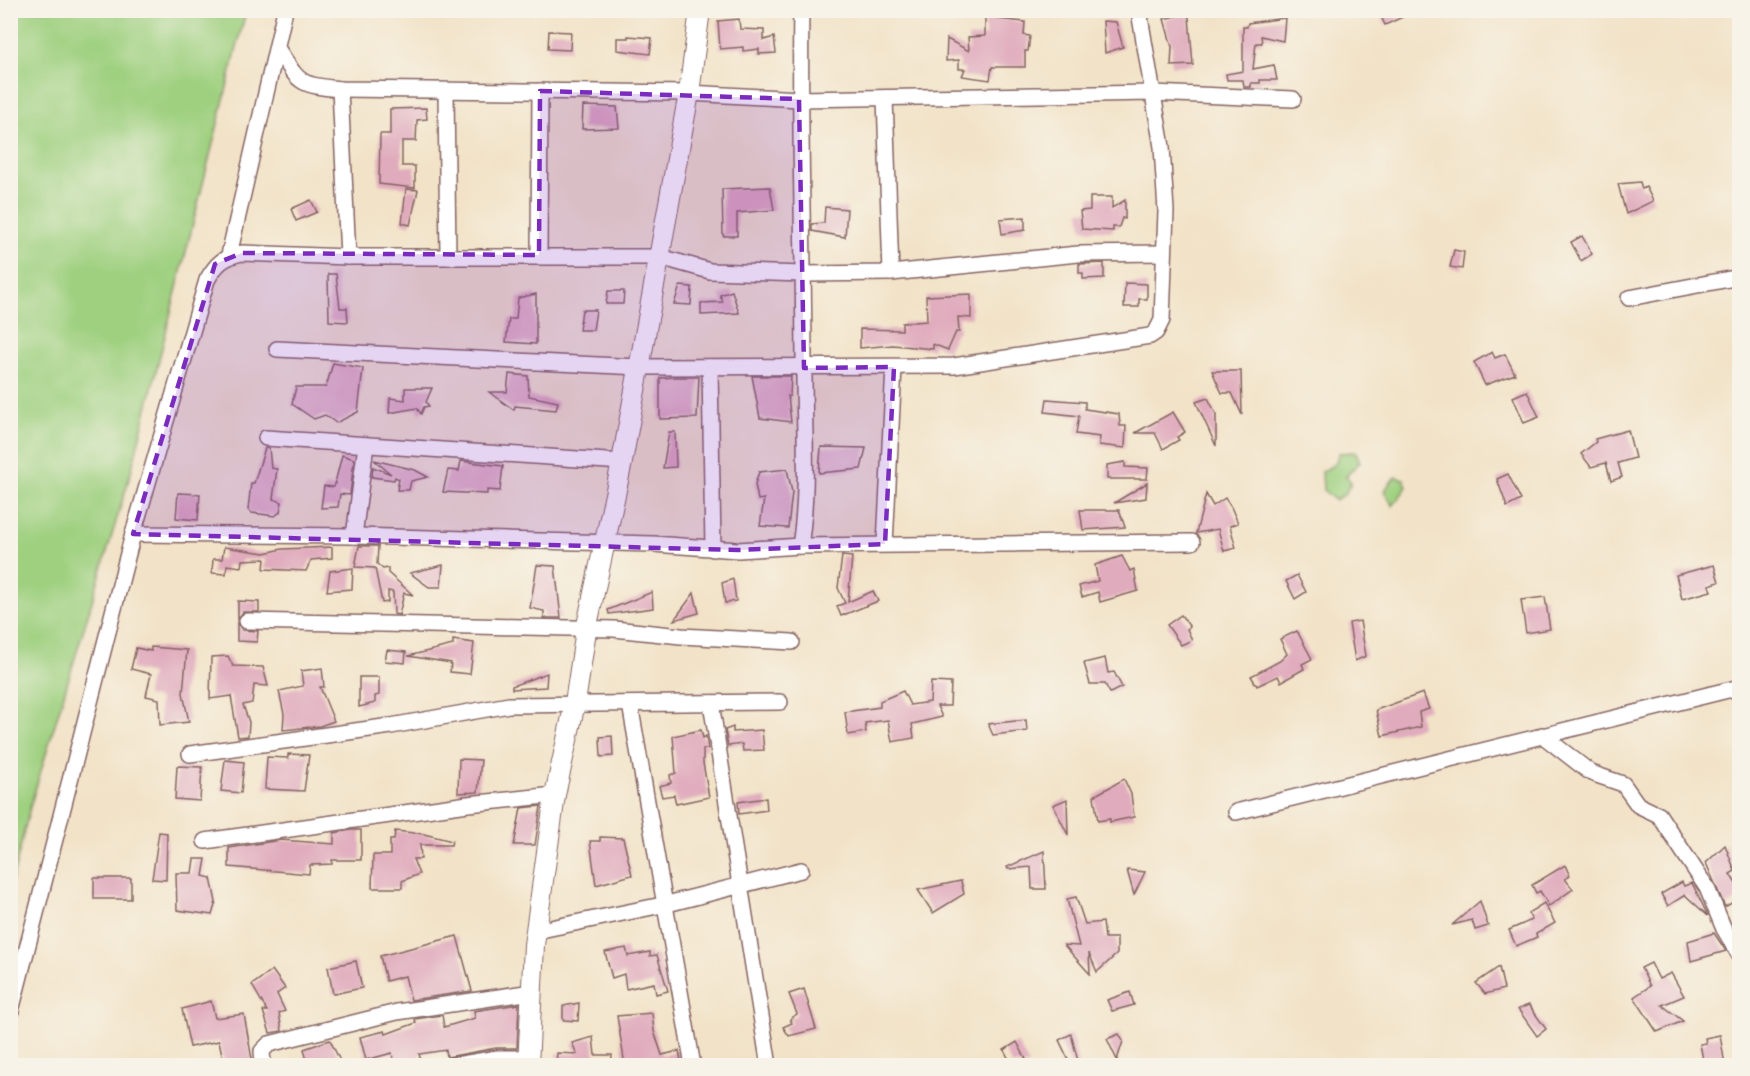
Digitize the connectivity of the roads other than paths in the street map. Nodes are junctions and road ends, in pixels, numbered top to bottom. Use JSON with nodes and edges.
{"nodes":[{"id":1,"x":285,"y":10,"type":"edge"},
{"id":2,"x":700,"y":10,"type":"edge"},
{"id":3,"x":801,"y":10,"type":"edge"},
{"id":4,"x":1144,"y":10,"type":"edge"},
{"id":5,"x":276,"y":48,"type":"junction"},
{"id":6,"x":340,"y":89,"type":"junction"},
{"id":7,"x":540,"y":91,"type":"junction"},
{"id":8,"x":446,"y":92,"type":"junction"},
{"id":9,"x":689,"y":93,"type":"junction"},
{"id":10,"x":1153,"y":93,"type":"junction"},
{"id":11,"x":885,"y":98,"type":"junction"},
{"id":12,"x":799,"y":99,"type":"junction"},
{"id":13,"x":1293,"y":99,"type":"dead end"},
{"id":14,"x":1164,"y":252,"type":"junction"},
{"id":15,"x":229,"y":255,"type":"junction"},
{"id":16,"x":539,"y":255,"type":"junction"},
{"id":17,"x":348,"y":257,"type":"junction"},
{"id":18,"x":448,"y":257,"type":"junction"},
{"id":19,"x":660,"y":257,"type":"junction"},
{"id":20,"x":891,"y":273,"type":"junction"},
{"id":21,"x":804,"y":274,"type":"junction"},
{"id":22,"x":1740,"y":277,"type":"edge"},
{"id":23,"x":1629,"y":298,"type":"dead end"},
{"id":24,"x":277,"y":349,"type":"dead end"},
{"id":25,"x":639,"y":367,"type":"junction"},
{"id":26,"x":710,"y":367,"type":"junction"},
{"id":27,"x":894,"y":367,"type":"junction"},
{"id":28,"x":804,"y":368,"type":"junction"},
{"id":29,"x":266,"y":438,"type":"dead end"},
{"id":30,"x":366,"y":445,"type":"junction"},
{"id":31,"x":622,"y":462,"type":"junction"},
{"id":32,"x":134,"y":534,"type":"junction"},
{"id":33,"x":354,"y":536,"type":"junction"},
{"id":34,"x":1192,"y":542,"type":"dead end"},
{"id":35,"x":606,"y":544,"type":"junction"},
{"id":36,"x":885,"y":544,"type":"junction"},
{"id":37,"x":800,"y":546,"type":"junction"},
{"id":38,"x":713,"y":549,"type":"junction"},
{"id":39,"x":247,"y":621,"type":"dead end"},
{"id":40,"x":586,"y":630,"type":"junction"},
{"id":41,"x":792,"y":642,"type":"dead end"},
{"id":42,"x":1740,"y":687,"type":"edge"},
{"id":43,"x":780,"y":702,"type":"dead end"},
{"id":44,"x":575,"y":703,"type":"junction"},
{"id":45,"x":711,"y":703,"type":"junction"},
{"id":46,"x":630,"y":704,"type":"junction"},
{"id":47,"x":1542,"y":735,"type":"junction"},
{"id":48,"x":190,"y":753,"type":"dead end"},
{"id":49,"x":555,"y":795,"type":"junction"},
{"id":50,"x":1236,"y":812,"type":"dead end"},
{"id":51,"x":205,"y":841,"type":"dead end"},
{"id":52,"x":801,"y":870,"type":"dead end"},
{"id":53,"x":741,"y":885,"type":"junction"},
{"id":54,"x":667,"y":904,"type":"junction"},
{"id":55,"x":536,"y":931,"type":"junction"},
{"id":56,"x":1740,"y":956,"type":"edge"},
{"id":57,"x":532,"y":992,"type":"junction"},
{"id":58,"x":10,"y":1015,"type":"edge"},
{"id":59,"x":528,"y":1062,"type":"edge"},
{"id":60,"x":263,"y":1065,"type":"edge"},
{"id":61,"x":450,"y":1065,"type":"edge"},
{"id":62,"x":693,"y":1065,"type":"edge"},
{"id":63,"x":769,"y":1065,"type":"edge"}],
"edges":[{"from":1,"to":5,"type":"street"},
{"from":2,"to":9,"type":"street"},
{"from":3,"to":12,"type":"street"},
{"from":4,"to":10,"type":"street"},
{"from":5,"to":6,"type":"street"},
{"from":5,"to":15,"type":"street"},
{"from":6,"to":8,"type":"street"},
{"from":6,"to":17,"type":"street"},
{"from":7,"to":8,"type":"street"},
{"from":7,"to":9,"type":"street"},
{"from":7,"to":16,"type":"street"},
{"from":8,"to":18,"type":"street"},
{"from":9,"to":12,"type":"street"},
{"from":9,"to":19,"type":"street"},
{"from":10,"to":11,"type":"street"},
{"from":10,"to":13,"type":"street"},
{"from":10,"to":14,"type":"street"},
{"from":11,"to":12,"type":"street"},
{"from":11,"to":20,"type":"street"},
{"from":12,"to":21,"type":"street"},
{"from":14,"to":20,"type":"street"},
{"from":14,"to":27,"type":"street"},
{"from":15,"to":17,"type":"street"},
{"from":15,"to":32,"type":"street"},
{"from":16,"to":18,"type":"street"},
{"from":16,"to":19,"type":"street"},
{"from":17,"to":18,"type":"street"},
{"from":19,"to":21,"type":"street"},
{"from":19,"to":25,"type":"street"},
{"from":20,"to":21,"type":"street"},
{"from":21,"to":28,"type":"street"},
{"from":22,"to":23,"type":"street"},
{"from":24,"to":25,"type":"street"},
{"from":25,"to":26,"type":"street"},
{"from":25,"to":31,"type":"street"},
{"from":26,"to":28,"type":"street"},
{"from":26,"to":38,"type":"street"},
{"from":27,"to":28,"type":"street"},
{"from":27,"to":36,"type":"street"},
{"from":28,"to":37,"type":"street"},
{"from":29,"to":30,"type":"street"},
{"from":30,"to":31,"type":"street"},
{"from":30,"to":33,"type":"street"},
{"from":31,"to":35,"type":"street"},
{"from":32,"to":33,"type":"street"},
{"from":32,"to":58,"type":"street"},
{"from":33,"to":35,"type":"street"},
{"from":34,"to":36,"type":"street"},
{"from":35,"to":38,"type":"street"},
{"from":35,"to":40,"type":"street"},
{"from":36,"to":37,"type":"street"},
{"from":37,"to":38,"type":"street"},
{"from":39,"to":40,"type":"street"},
{"from":40,"to":41,"type":"street"},
{"from":40,"to":44,"type":"street"},
{"from":42,"to":47,"type":"street"},
{"from":43,"to":45,"type":"street"},
{"from":44,"to":46,"type":"street"},
{"from":44,"to":48,"type":"street"},
{"from":44,"to":49,"type":"street"},
{"from":45,"to":46,"type":"street"},
{"from":45,"to":53,"type":"street"},
{"from":46,"to":54,"type":"street"},
{"from":47,"to":50,"type":"street"},
{"from":47,"to":56,"type":"street"},
{"from":49,"to":51,"type":"street"},
{"from":49,"to":55,"type":"street"},
{"from":52,"to":53,"type":"street"},
{"from":53,"to":54,"type":"street"},
{"from":53,"to":63,"type":"street"},
{"from":54,"to":55,"type":"street"},
{"from":54,"to":62,"type":"street"},
{"from":55,"to":57,"type":"street"},
{"from":57,"to":59,"type":"street"},
{"from":57,"to":60,"type":"street"},
{"from":59,"to":61,"type":"street"}]}
